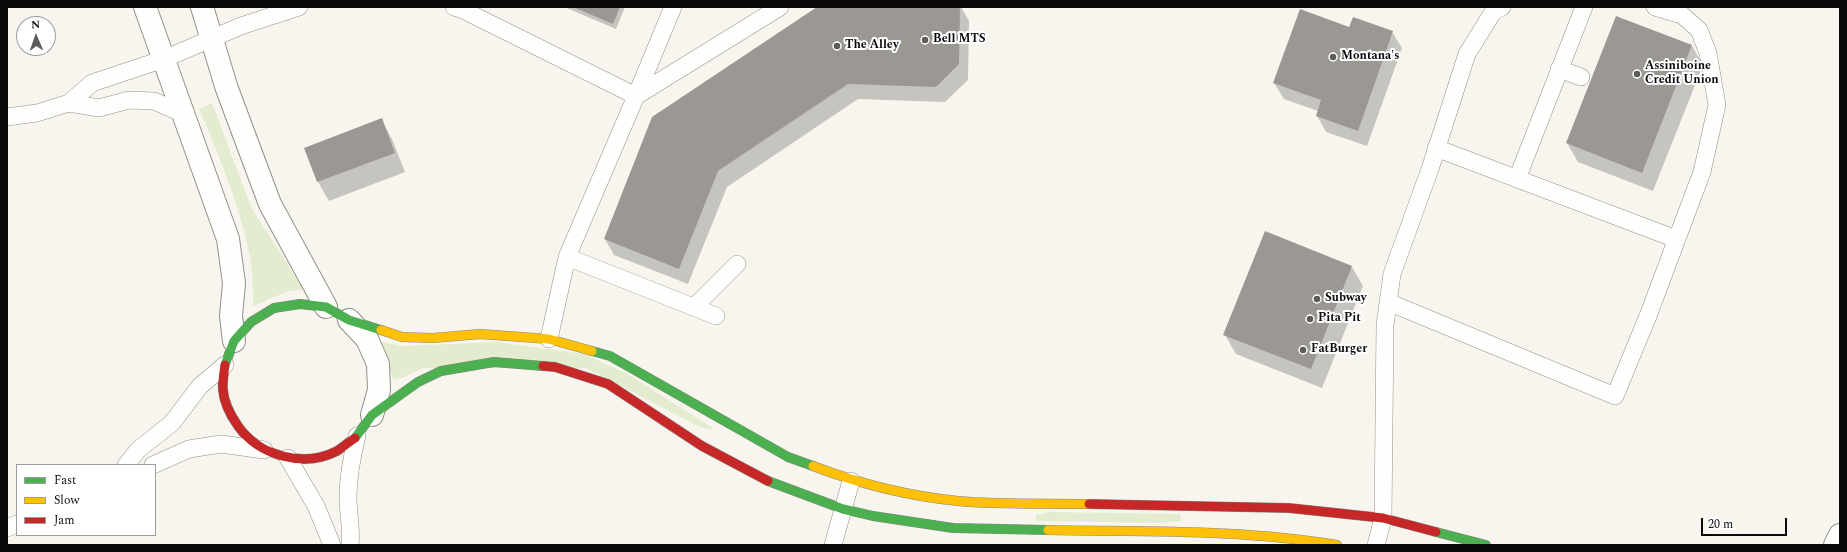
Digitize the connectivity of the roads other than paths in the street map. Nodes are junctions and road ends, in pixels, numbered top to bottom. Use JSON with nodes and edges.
{"nodes":[{"id":1,"x":145,"y":7,"type":"edge"},
{"id":2,"x":202,"y":7,"type":"edge"},
{"id":3,"x":299,"y":7,"type":"edge"},
{"id":4,"x":454,"y":7,"type":"edge"},
{"id":5,"x":673,"y":7,"type":"edge"},
{"id":6,"x":780,"y":7,"type":"edge"},
{"id":7,"x":1502,"y":7,"type":"edge"},
{"id":8,"x":1584,"y":7,"type":"edge"},
{"id":9,"x":1655,"y":7,"type":"edge"},
{"id":10,"x":211,"y":37,"type":"junction"},
{"id":11,"x":164,"y":59,"type":"junction"},
{"id":12,"x":1559,"y":69,"type":"junction"},
{"id":13,"x":1581,"y":77,"type":"dead end"},
{"id":14,"x":636,"y":96,"type":"junction"},
{"id":15,"x":69,"y":103,"type":"junction"},
{"id":16,"x":184,"y":114,"type":"junction"},
{"id":17,"x":7,"y":117,"type":"edge"},
{"id":18,"x":1436,"y":148,"type":"junction"},
{"id":19,"x":1516,"y":178,"type":"junction"},
{"id":20,"x":1676,"y":239,"type":"junction"},
{"id":21,"x":567,"y":257,"type":"junction"},
{"id":22,"x":736,"y":264,"type":"dead end"},
{"id":23,"x":1388,"y":302,"type":"junction"},
{"id":24,"x":694,"y":307,"type":"junction"},
{"id":25,"x":326,"y":308,"type":"junction"},
{"id":26,"x":716,"y":316,"type":"dead end"},
{"id":27,"x":349,"y":320,"type":"junction"},
{"id":28,"x":549,"y":339,"type":"junction"},
{"id":29,"x":234,"y":341,"type":"junction"},
{"id":30,"x":225,"y":365,"type":"junction"},
{"id":31,"x":372,"y":415,"type":"junction"},
{"id":32,"x":357,"y":436,"type":"junction"},
{"id":33,"x":264,"y":450,"type":"junction"},
{"id":34,"x":288,"y":458,"type":"junction"},
{"id":35,"x":127,"y":464,"type":"edge"},
{"id":36,"x":155,"y":464,"type":"edge"},
{"id":37,"x":851,"y":481,"type":"junction"},
{"id":38,"x":843,"y":509,"type":"junction"},
{"id":39,"x":1383,"y":518,"type":"junction"},
{"id":40,"x":1840,"y":534,"type":"edge"},
{"id":41,"x":332,"y":545,"type":"edge"},
{"id":42,"x":350,"y":545,"type":"edge"},
{"id":43,"x":833,"y":545,"type":"edge"},
{"id":44,"x":1337,"y":545,"type":"edge"},
{"id":45,"x":1376,"y":545,"type":"edge"},
{"id":46,"x":1486,"y":545,"type":"edge"},
{"id":47,"x":1835,"y":545,"type":"edge"}],
"edges":[{"from":1,"to":11,"type":"street"},
{"from":2,"to":10,"type":"street"},
{"from":3,"to":10,"type":"lane"},
{"from":4,"to":14,"type":"lane"},
{"from":5,"to":14,"type":"lane"},
{"from":6,"to":14,"type":"lane"},
{"from":7,"to":18,"type":"lane"},
{"from":8,"to":12,"type":"lane"},
{"from":9,"to":20,"type":"lane"},
{"from":10,"to":11,"type":"lane"},
{"from":10,"to":25,"type":"street"},
{"from":11,"to":15,"type":"lane"},
{"from":11,"to":16,"type":"street"},
{"from":12,"to":13,"type":"lane"},
{"from":12,"to":19,"type":"lane"},
{"from":14,"to":21,"type":"lane"},
{"from":15,"to":16,"type":"lane"},
{"from":15,"to":17,"type":"lane"},
{"from":16,"to":29,"type":"street"},
{"from":18,"to":19,"type":"lane"},
{"from":18,"to":23,"type":"lane"},
{"from":19,"to":20,"type":"lane"},
{"from":20,"to":23,"type":"lane"},
{"from":21,"to":24,"type":"lane"},
{"from":21,"to":28,"type":"lane"},
{"from":22,"to":24,"type":"lane"},
{"from":23,"to":39,"type":"lane"},
{"from":24,"to":26,"type":"lane"},
{"from":25,"to":27,"type":"street"},
{"from":25,"to":29,"type":"street"},
{"from":27,"to":28,"type":"street"},
{"from":27,"to":31,"type":"street"},
{"from":28,"to":37,"type":"street"},
{"from":29,"to":30,"type":"street"},
{"from":30,"to":33,"type":"street"},
{"from":30,"to":35,"type":"lane"},
{"from":31,"to":32,"type":"street"},
{"from":31,"to":38,"type":"street"},
{"from":32,"to":34,"type":"street"},
{"from":32,"to":42,"type":"lane"},
{"from":33,"to":34,"type":"street"},
{"from":33,"to":36,"type":"lane"},
{"from":34,"to":41,"type":"lane"},
{"from":37,"to":38,"type":"lane"},
{"from":37,"to":39,"type":"street"},
{"from":38,"to":43,"type":"lane"},
{"from":38,"to":44,"type":"street"},
{"from":39,"to":45,"type":"lane"},
{"from":39,"to":46,"type":"street"},
{"from":40,"to":47,"type":"street"}]}
